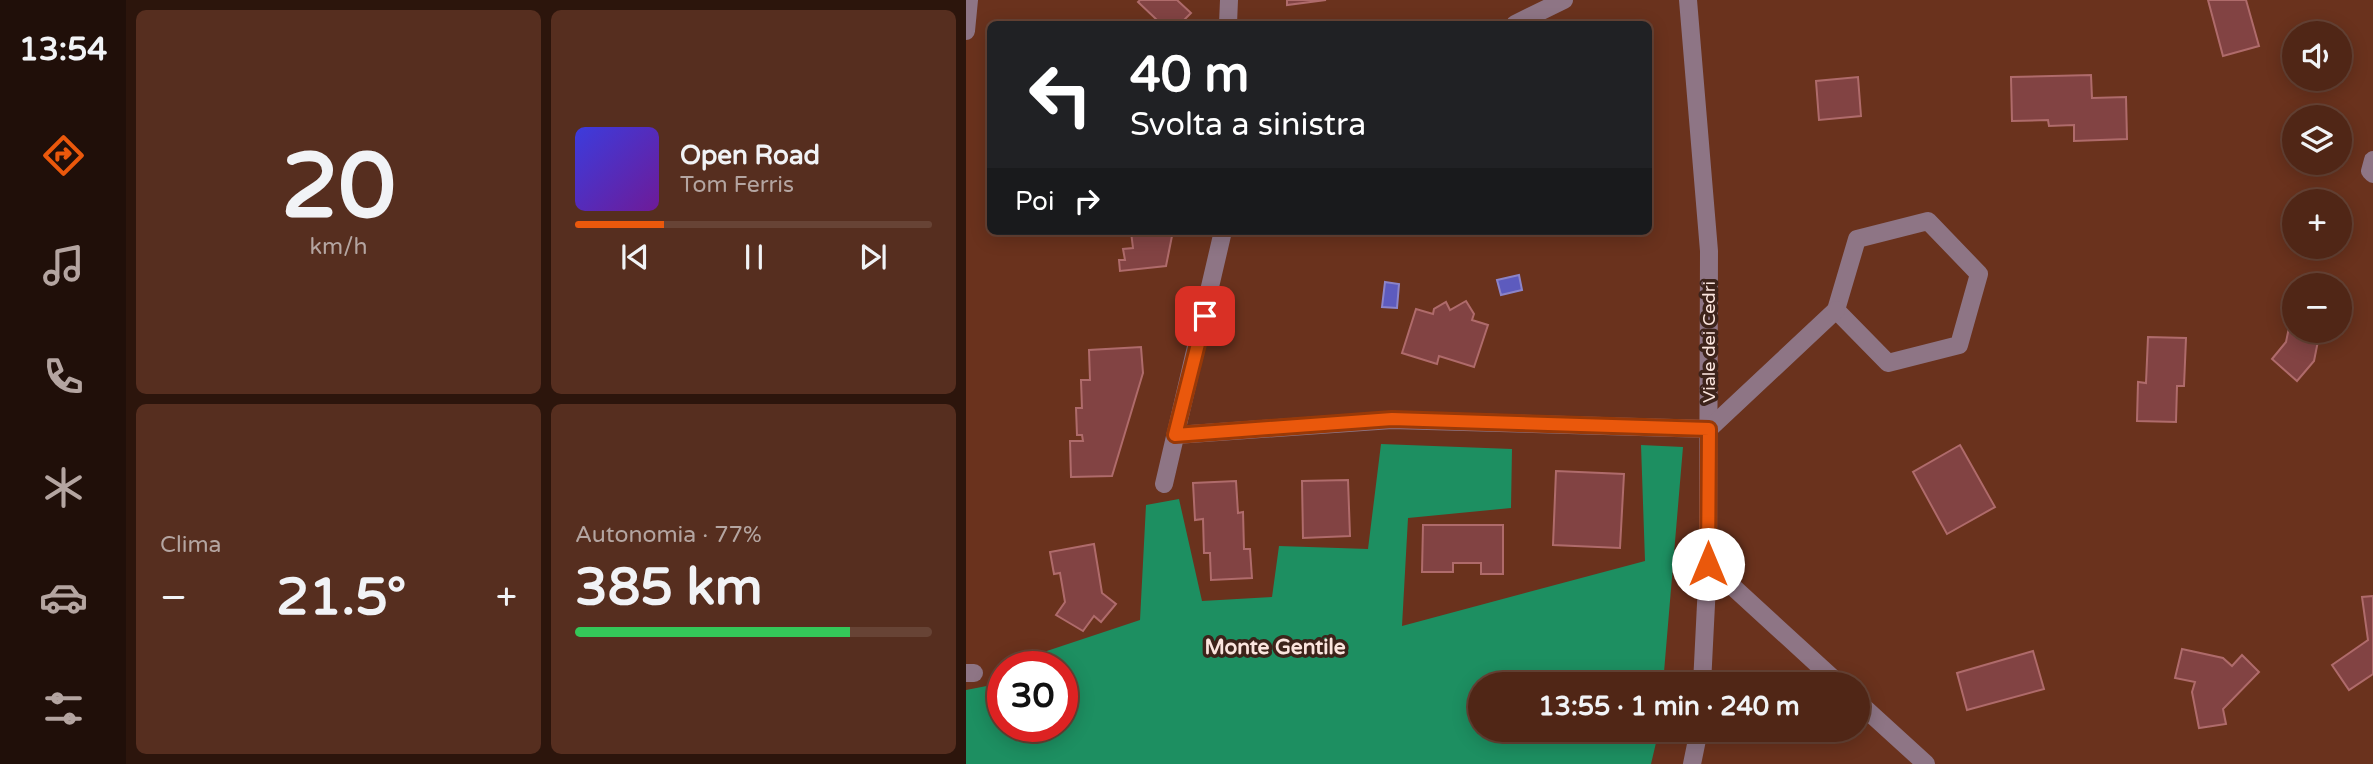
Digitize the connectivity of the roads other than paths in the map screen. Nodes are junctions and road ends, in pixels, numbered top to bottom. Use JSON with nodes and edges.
{"nodes":[{"id":1,"x":969,"y":0,"type":"edge"},
{"id":2,"x":1228,"y":0,"type":"edge"},
{"id":3,"x":1564,"y":0,"type":"edge"},
{"id":4,"x":1688,"y":0,"type":"edge"},
{"id":5,"x":1228,"y":21,"type":"edge"},
{"id":6,"x":1521,"y":21,"type":"edge"},
{"id":7,"x":966,"y":31,"type":"edge"},
{"id":8,"x":2373,"y":160,"type":"edge"},
{"id":9,"x":2373,"y":174,"type":"edge"},
{"id":10,"x":1222,"y":235,"type":"edge"},
{"id":11,"x":1836,"y":310,"type":"junction"},
{"id":12,"x":1709,"y":429,"type":"junction"},
{"id":13,"x":1175,"y":435,"type":"junction"},
{"id":14,"x":1164,"y":484,"type":"dead end"},
{"id":15,"x":1708,"y":564,"type":"junction"},
{"id":16,"x":1703,"y":672,"type":"edge"},
{"id":17,"x":1826,"y":672,"type":"edge"},
{"id":18,"x":1870,"y":713,"type":"edge"},
{"id":19,"x":1697,"y":742,"type":"edge"},
{"id":20,"x":1692,"y":764,"type":"edge"},
{"id":21,"x":1926,"y":764,"type":"edge"}],
"edges":[{"from":1,"to":7,"type":"street"},
{"from":2,"to":5,"type":"street"},
{"from":3,"to":6,"type":"street"},
{"from":4,"to":12,"type":"street","name":"Viale dei Cedri"},
{"from":8,"to":9,"type":"street"},
{"from":10,"to":13,"type":"street"},
{"from":11,"to":11,"type":"street"},
{"from":11,"to":12,"type":"street"},
{"from":12,"to":13,"type":"street"},
{"from":12,"to":15,"type":"street","name":"Viale dei Cedri"},
{"from":13,"to":14,"type":"street"},
{"from":15,"to":16,"type":"street","name":"Viale dei Cedri"},
{"from":15,"to":17,"type":"street"},
{"from":18,"to":21,"type":"street"},
{"from":19,"to":20,"type":"street"}]}
